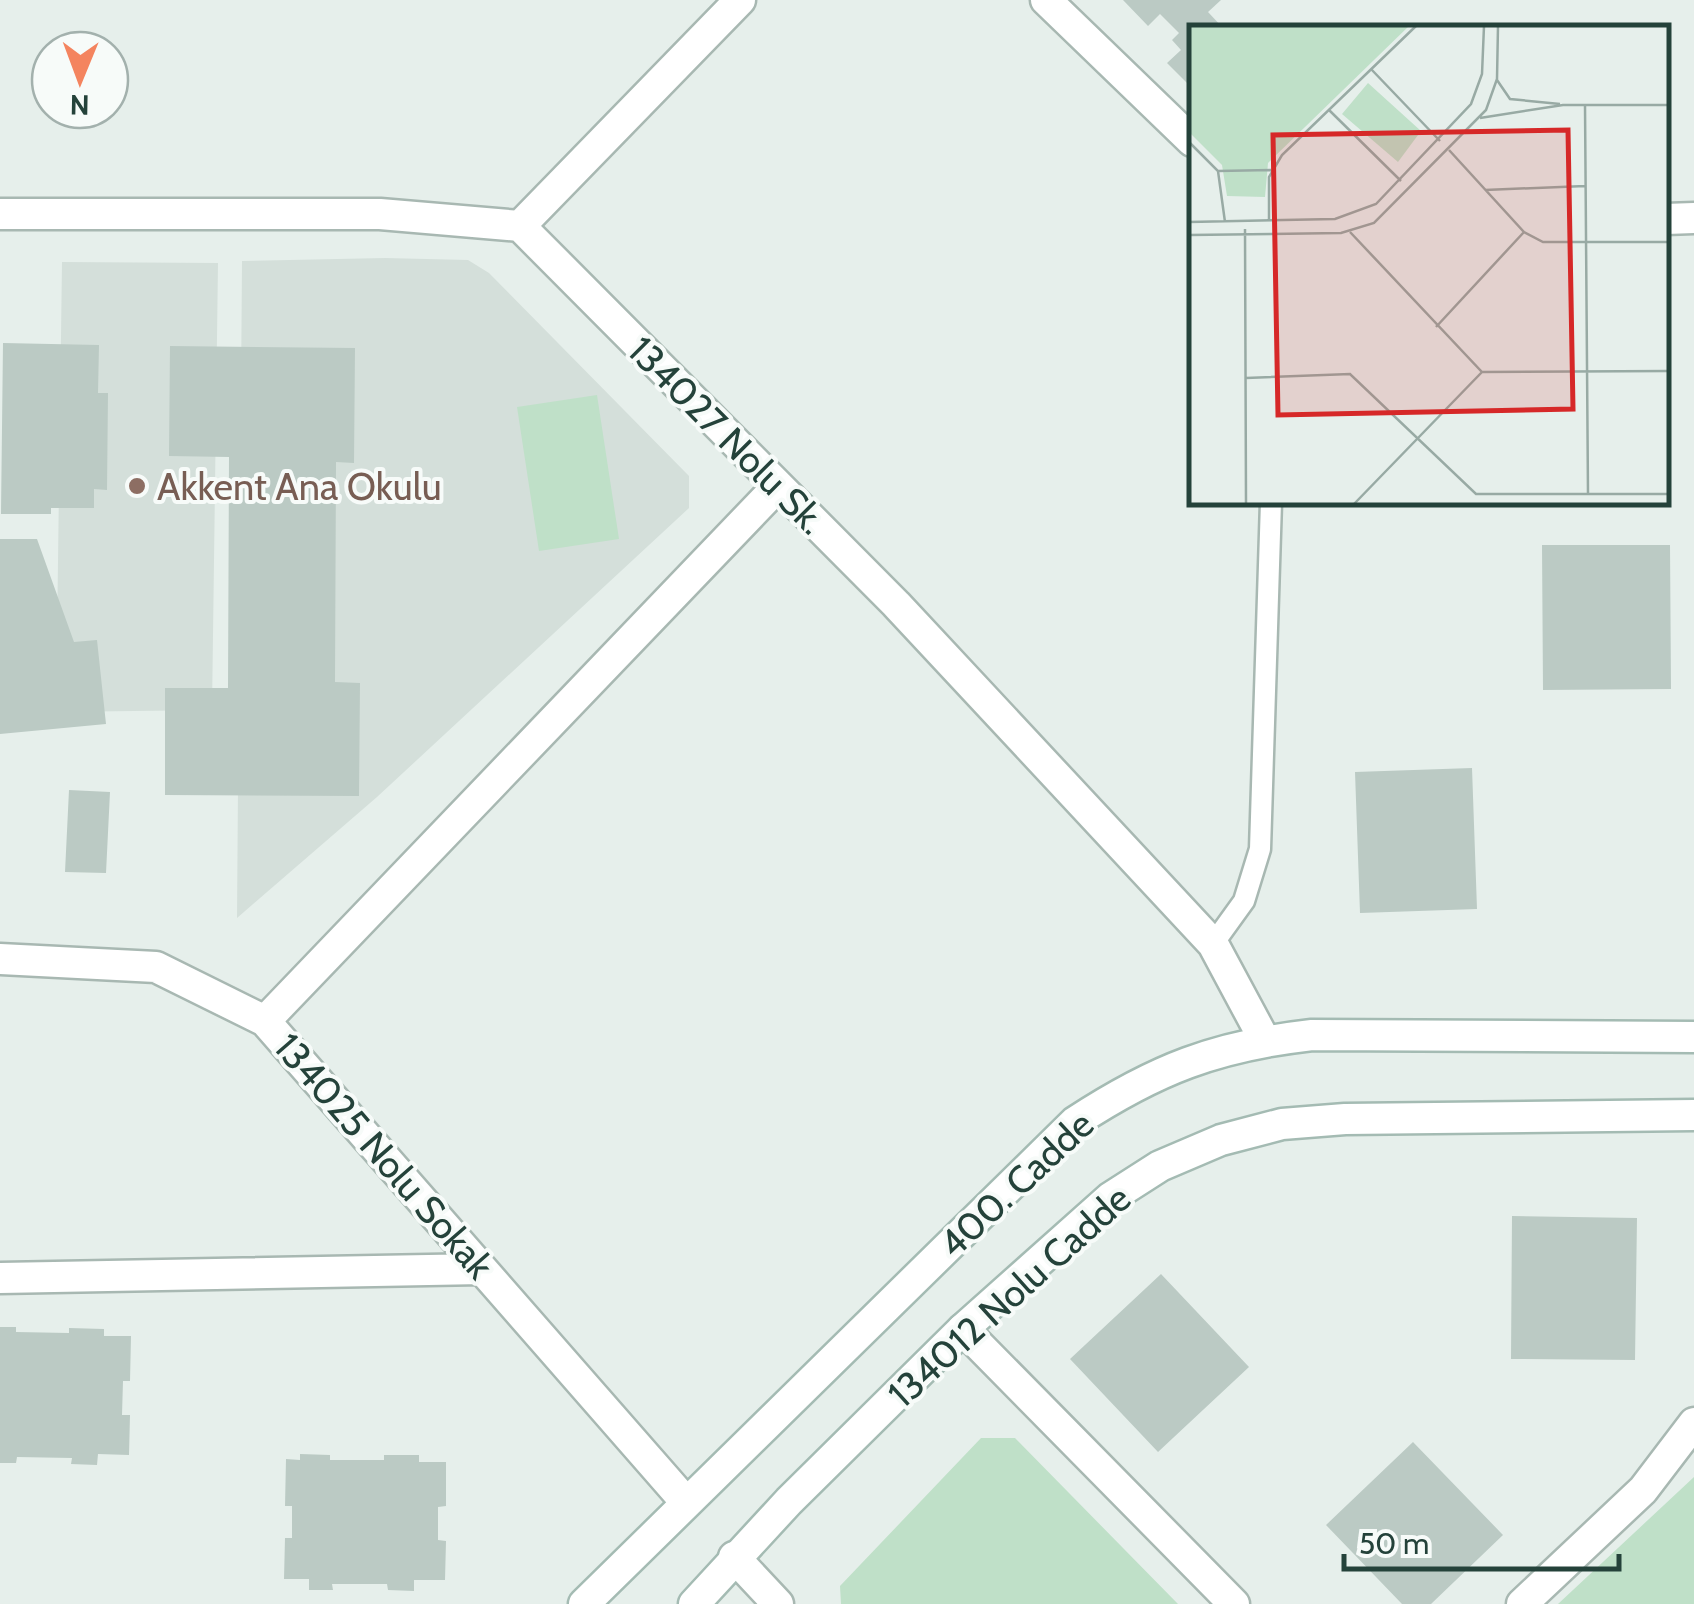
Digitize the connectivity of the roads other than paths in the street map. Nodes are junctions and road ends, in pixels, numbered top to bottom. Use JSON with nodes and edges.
{"nodes":[{"id":1,"x":740,"y":0,"type":"edge"},
{"id":2,"x":1046,"y":0,"type":"edge"},
{"id":3,"x":1189,"y":138,"type":"edge"},
{"id":4,"x":0,"y":214,"type":"edge"},
{"id":5,"x":1694,"y":218,"type":"edge"},
{"id":6,"x":1669,"y":219,"type":"edge"},
{"id":7,"x":520,"y":226,"type":"junction"},
{"id":8,"x":778,"y":486,"type":"junction"},
{"id":9,"x":1271,"y":505,"type":"edge"},
{"id":10,"x":1212,"y":944,"type":"junction"},
{"id":11,"x":0,"y":958,"type":"edge"},
{"id":12,"x":265,"y":1021,"type":"junction"},
{"id":13,"x":1694,"y":1037,"type":"edge"},
{"id":14,"x":1265,"y":1040,"type":"junction"},
{"id":15,"x":1694,"y":1115,"type":"edge"},
{"id":16,"x":482,"y":1269,"type":"junction"},
{"id":17,"x":0,"y":1278,"type":"edge"},
{"id":18,"x":963,"y":1328,"type":"junction"},
{"id":19,"x":1694,"y":1423,"type":"edge"},
{"id":20,"x":685,"y":1501,"type":"junction"},
{"id":21,"x":734,"y":1557,"type":"junction"},
{"id":22,"x":584,"y":1604,"type":"edge"},
{"id":23,"x":694,"y":1604,"type":"edge"},
{"id":24,"x":778,"y":1604,"type":"edge"},
{"id":25,"x":1234,"y":1604,"type":"edge"},
{"id":26,"x":1522,"y":1604,"type":"edge"}],
"edges":[{"from":1,"to":7,"type":"street"},
{"from":2,"to":3,"type":"street"},
{"from":4,"to":7,"type":"street"},
{"from":5,"to":6,"type":"street"},
{"from":7,"to":8,"type":"street","name":"134027 Nolu Sk."},
{"from":8,"to":10,"type":"street","name":"134027 Nolu Sk."},
{"from":8,"to":12,"type":"street"},
{"from":9,"to":10,"type":"lane"},
{"from":10,"to":14,"type":"street","name":"134027 Nolu Sk."},
{"from":11,"to":12,"type":"street","name":"134025 Nolu Sokak"},
{"from":12,"to":16,"type":"street","name":"134025 Nolu Sokak"},
{"from":13,"to":14,"type":"street","name":"400. Cadde"},
{"from":14,"to":20,"type":"street","name":"400. Cadde"},
{"from":15,"to":18,"type":"street","name":"134012 Nolu Cadde"},
{"from":16,"to":17,"type":"street"},
{"from":16,"to":20,"type":"street","name":"134025 Nolu Sokak"},
{"from":18,"to":21,"type":"street","name":"134012 Nolu Cadde"},
{"from":18,"to":25,"type":"street"},
{"from":19,"to":26,"type":"street"},
{"from":20,"to":22,"type":"street","name":"400. Cadde"},
{"from":21,"to":23,"type":"street","name":"134012 Nolu Cadde"},
{"from":21,"to":24,"type":"street"}]}
